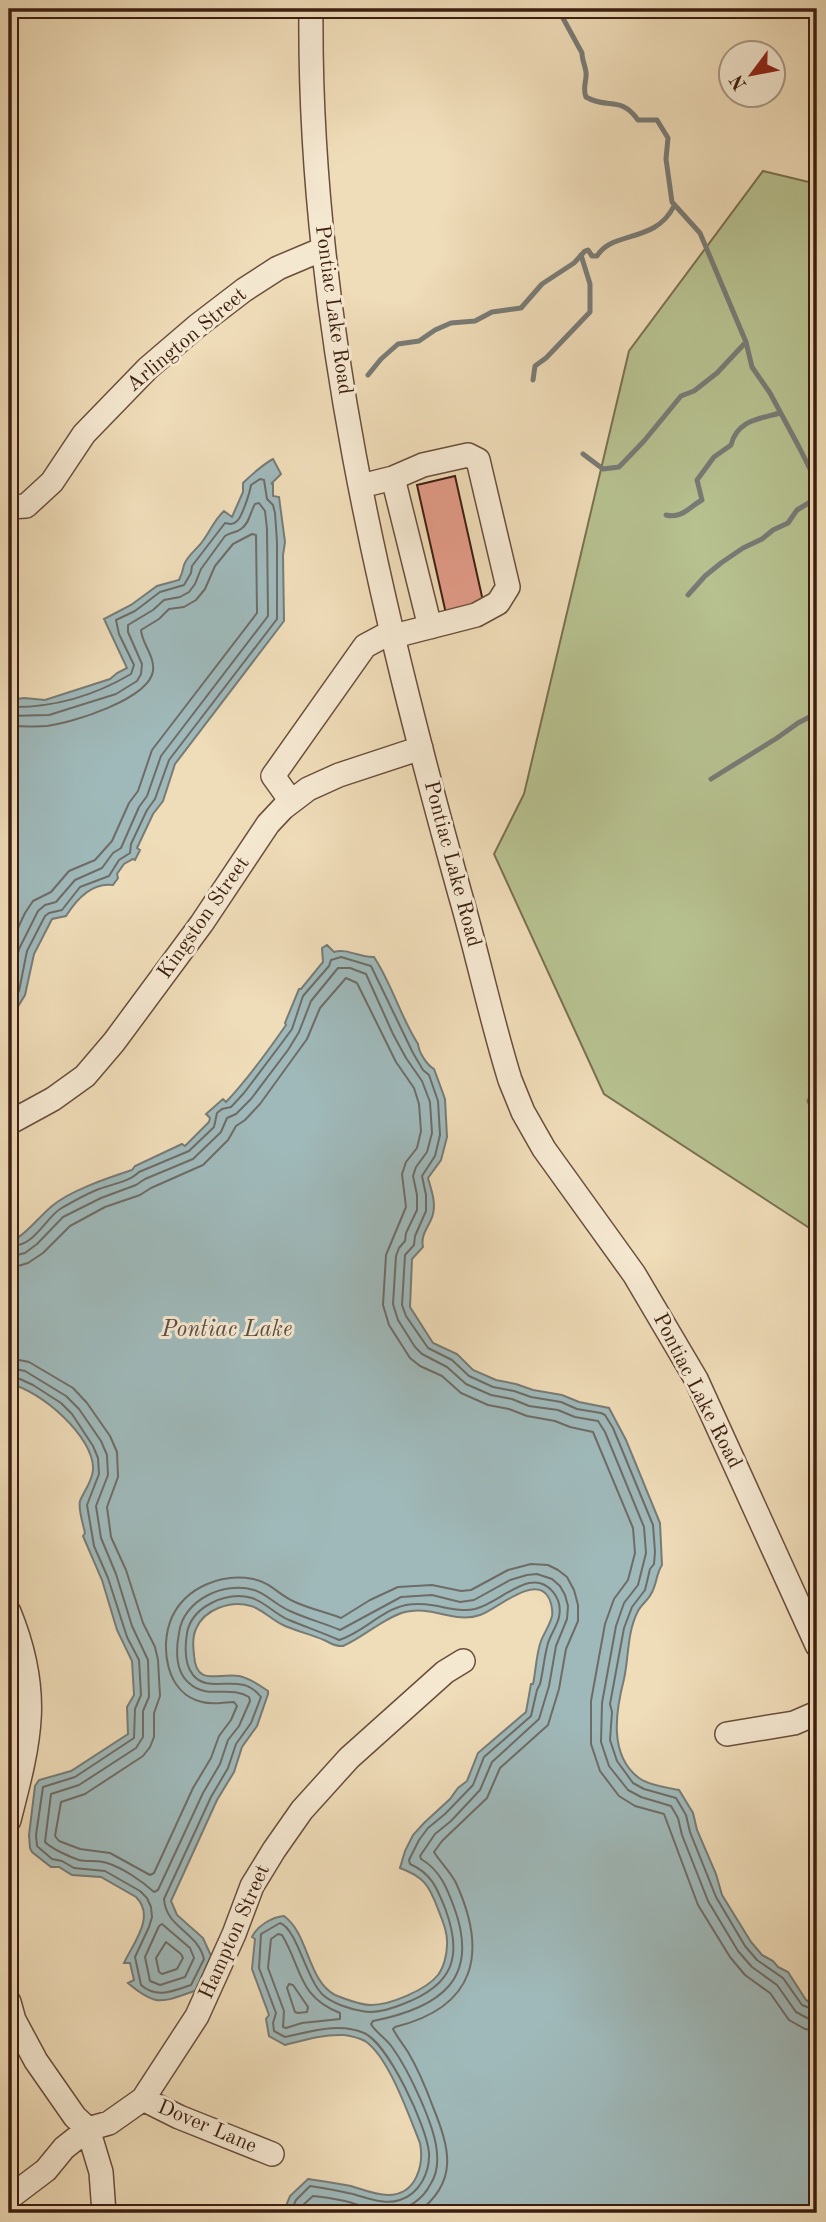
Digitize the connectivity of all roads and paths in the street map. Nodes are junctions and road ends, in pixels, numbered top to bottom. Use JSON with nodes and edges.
{"nodes":[{"id":1,"x":311,"y":9,"type":"edge"},
{"id":2,"x":323,"y":248,"type":"junction"},
{"id":3,"x":393,"y":478,"type":"junction"},
{"id":4,"x":360,"y":486,"type":"junction"},
{"id":5,"x":9,"y":507,"type":"edge"},
{"id":6,"x":429,"y":627,"type":"junction"},
{"id":7,"x":394,"y":634,"type":"junction"},
{"id":8,"x":421,"y":748,"type":"junction"},
{"id":9,"x":291,"y":801,"type":"junction"},
{"id":10,"x":9,"y":1124,"type":"edge"},
{"id":11,"x":9,"y":1612,"type":"edge"},
{"id":12,"x":817,"y":1645,"type":"edge"},
{"id":13,"x":463,"y":1661,"type":"dead end"},
{"id":14,"x":817,"y":1713,"type":"edge"},
{"id":15,"x":727,"y":1734,"type":"dead end"},
{"id":16,"x":9,"y":1820,"type":"edge"},
{"id":17,"x":9,"y":2003,"type":"edge"},
{"id":18,"x":143,"y":2099,"type":"junction"},
{"id":19,"x":88,"y":2129,"type":"junction"},
{"id":20,"x":272,"y":2154,"type":"dead end"},
{"id":21,"x":9,"y":2198,"type":"edge"},
{"id":22,"x":104,"y":2213,"type":"edge"}],
"edges":[{"from":1,"to":2,"type":"street","name":"Pontiac Lake Road"},
{"from":2,"to":4,"type":"street","name":"Pontiac Lake Road"},
{"from":2,"to":5,"type":"street","name":"Arlington Street"},
{"from":3,"to":4,"type":"street"},
{"from":3,"to":6,"type":"street"},
{"from":3,"to":6,"type":"street"},
{"from":4,"to":7,"type":"street","name":"Pontiac Lake Road"},
{"from":6,"to":7,"type":"street"},
{"from":7,"to":8,"type":"street","name":"Pontiac Lake Road"},
{"from":7,"to":9,"type":"street"},
{"from":8,"to":9,"type":"street","name":"Kingston Street"},
{"from":8,"to":12,"type":"street","name":"Pontiac Lake Road"},
{"from":9,"to":10,"type":"street","name":"Kingston Street"},
{"from":11,"to":16,"type":"street"},
{"from":13,"to":18,"type":"street","name":"Hampton Street"},
{"from":14,"to":15,"type":"street"},
{"from":17,"to":19,"type":"street"},
{"from":18,"to":19,"type":"street","name":"Hampton Street"},
{"from":18,"to":20,"type":"street","name":"Dover Lane"},
{"from":19,"to":21,"type":"street","name":"Hampton Street"},
{"from":19,"to":22,"type":"street"}]}
